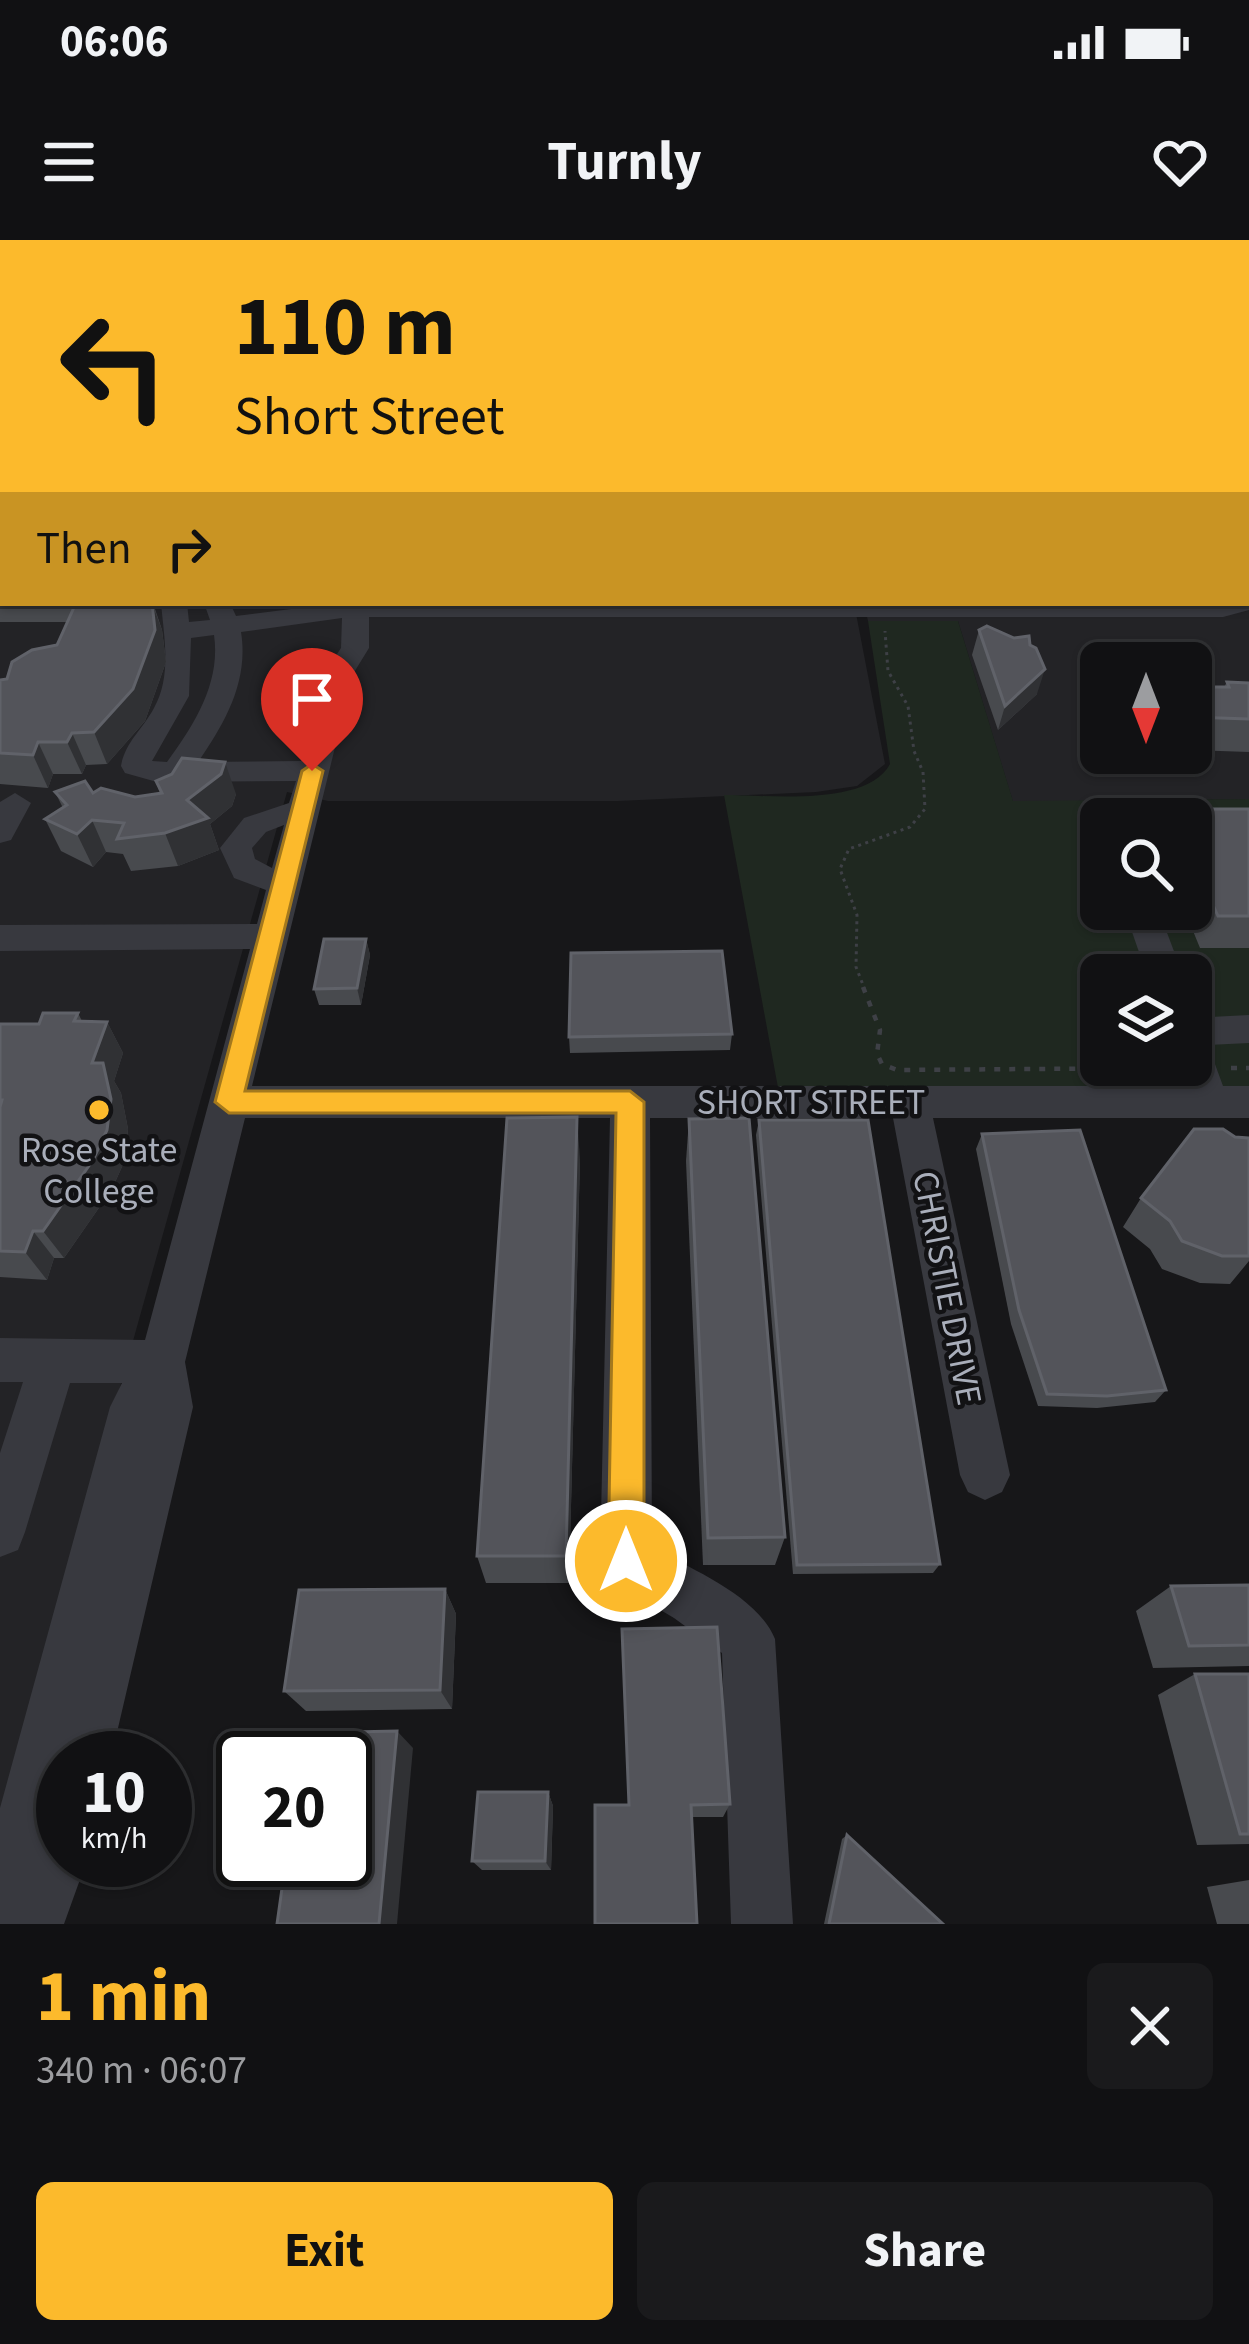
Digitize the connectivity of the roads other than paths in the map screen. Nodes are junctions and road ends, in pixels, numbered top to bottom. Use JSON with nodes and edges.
{"nodes":[{"id":1,"x":352,"y":606,"type":"edge"},
{"id":2,"x":1229,"y":606,"type":"edge"},
{"id":3,"x":222,"y":613,"type":"edge"},
{"id":4,"x":175,"y":617,"type":"edge"},
{"id":5,"x":312,"y":771,"type":"junction"},
{"id":6,"x":176,"y":772,"type":"junction"},
{"id":7,"x":302,"y":814,"type":"junction"},
{"id":8,"x":1212,"y":818,"type":"edge"},
{"id":9,"x":1249,"y":818,"type":"edge"},
{"id":10,"x":285,"y":881,"type":"junction"},
{"id":11,"x":271,"y":936,"type":"junction"},
{"id":12,"x":0,"y":938,"type":"edge"},
{"id":13,"x":1249,"y":1029,"type":"edge"},
{"id":14,"x":1212,"y":1066,"type":"edge"},
{"id":15,"x":1080,"y":1084,"type":"edge"},
{"id":16,"x":229,"y":1102,"type":"junction"},
{"id":17,"x":630,"y":1102,"type":"junction"},
{"id":18,"x":910,"y":1102,"type":"junction"},
{"id":19,"x":0,"y":1360,"type":"edge"},
{"id":20,"x":73,"y":1360,"type":"junction"},
{"id":21,"x":162,"y":1362,"type":"junction"},
{"id":22,"x":985,"y":1474,"type":"dead end"},
{"id":23,"x":0,"y":1532,"type":"edge"},
{"id":24,"x":90,"y":1731,"type":"edge"},
{"id":25,"x":51,"y":1887,"type":"edge"},
{"id":26,"x":10,"y":1924,"type":"edge"},
{"id":27,"x":31,"y":1924,"type":"edge"},
{"id":28,"x":762,"y":1924,"type":"edge"}],
"edges":[{"from":1,"to":2,"type":"street"},
{"from":1,"to":3,"type":"street"},
{"from":1,"to":5,"type":"street"},
{"from":3,"to":4,"type":"street"},
{"from":3,"to":6,"type":"street"},
{"from":4,"to":6,"type":"street"},
{"from":5,"to":6,"type":"street"},
{"from":5,"to":7,"type":"street"},
{"from":7,"to":10,"type":"street"},
{"from":7,"to":10,"type":"street"},
{"from":8,"to":9,"type":"street"},
{"from":10,"to":11,"type":"street"},
{"from":11,"to":12,"type":"street"},
{"from":11,"to":16,"type":"street"},
{"from":13,"to":14,"type":"street","name":"SHORT STREET"},
{"from":15,"to":18,"type":"street","name":"SHORT STREET"},
{"from":16,"to":17,"type":"street","name":"SHORT STREET"},
{"from":16,"to":21,"type":"street"},
{"from":17,"to":18,"type":"street","name":"SHORT STREET"},
{"from":17,"to":28,"type":"street"},
{"from":18,"to":22,"type":"street","name":"CHRISTIE DRIVE"},
{"from":19,"to":20,"type":"street"},
{"from":20,"to":21,"type":"street"},
{"from":20,"to":23,"type":"street"},
{"from":21,"to":24,"type":"street"},
{"from":21,"to":26,"type":"street"},
{"from":25,"to":27,"type":"street"}]}
